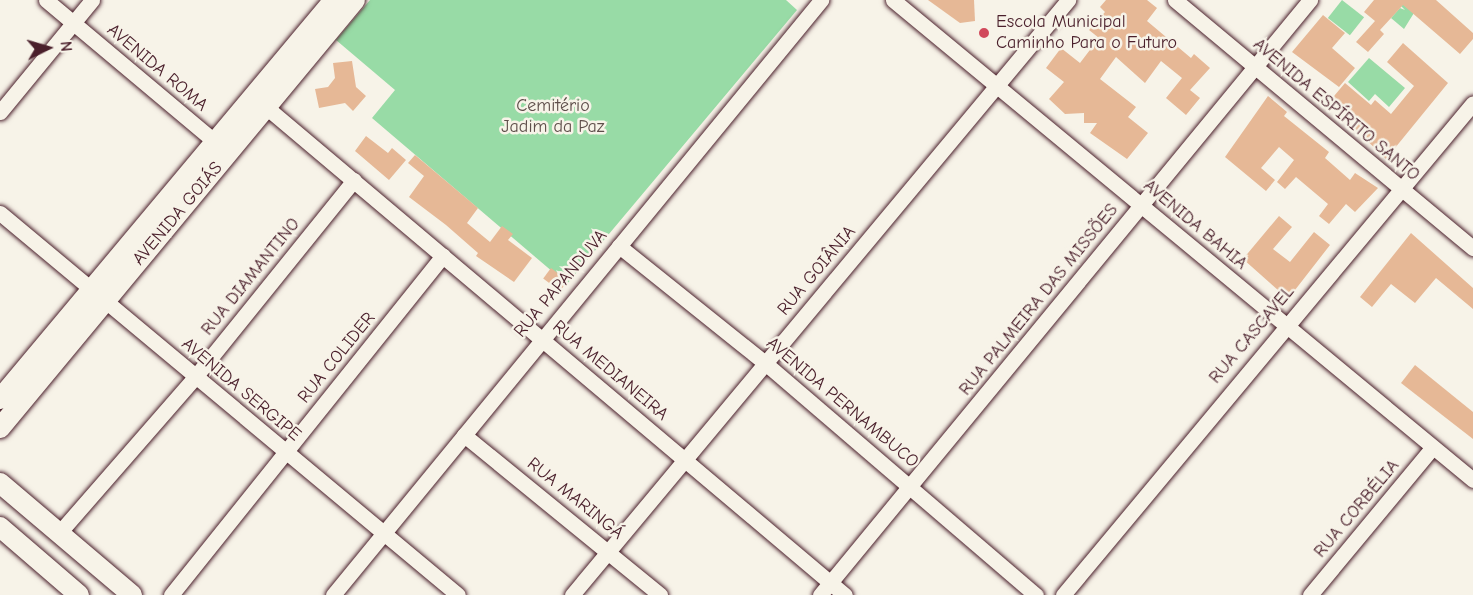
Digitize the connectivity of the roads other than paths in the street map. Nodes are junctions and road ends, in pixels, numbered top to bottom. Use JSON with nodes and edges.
{"nodes":[{"id":1,"x":46,"y":0,"type":"edge"},
{"id":2,"x":92,"y":0,"type":"edge"},
{"id":3,"x":355,"y":0,"type":"edge"},
{"id":4,"x":821,"y":0,"type":"edge"},
{"id":5,"x":893,"y":0,"type":"edge"},
{"id":6,"x":1068,"y":0,"type":"edge"},
{"id":7,"x":1175,"y":0,"type":"edge"},
{"id":8,"x":1310,"y":0,"type":"edge"},
{"id":9,"x":328,"y":2,"type":"edge"},
{"id":10,"x":74,"y":22,"type":"junction"},
{"id":11,"x":1254,"y":67,"type":"junction"},
{"id":12,"x":998,"y":84,"type":"junction"},
{"id":13,"x":1473,"y":103,"type":"edge"},
{"id":14,"x":266,"y":107,"type":"junction"},
{"id":15,"x":0,"y":111,"type":"edge"},
{"id":16,"x":215,"y":142,"type":"junction"},
{"id":17,"x":354,"y":180,"type":"junction"},
{"id":18,"x":1401,"y":189,"type":"junction"},
{"id":19,"x":1142,"y":206,"type":"junction"},
{"id":20,"x":0,"y":213,"type":"edge"},
{"id":21,"x":619,"y":246,"type":"junction"},
{"id":22,"x":1473,"y":248,"type":"edge"},
{"id":23,"x":443,"y":256,"type":"junction"},
{"id":24,"x":98,"y":296,"type":"junction"},
{"id":25,"x":1284,"y":326,"type":"junction"},
{"id":26,"x":540,"y":338,"type":"junction"},
{"id":27,"x":765,"y":363,"type":"junction"},
{"id":28,"x":195,"y":377,"type":"junction"},
{"id":29,"x":0,"y":399,"type":"edge"},
{"id":30,"x":0,"y":428,"type":"edge"},
{"id":31,"x":464,"y":435,"type":"junction"},
{"id":32,"x":1433,"y":447,"type":"junction"},
{"id":33,"x":286,"y":453,"type":"junction"},
{"id":34,"x":684,"y":459,"type":"junction"},
{"id":35,"x":1473,"y":480,"type":"edge"},
{"id":36,"x":0,"y":483,"type":"edge"},
{"id":37,"x":910,"y":487,"type":"junction"},
{"id":38,"x":0,"y":527,"type":"edge"},
{"id":39,"x":60,"y":533,"type":"junction"},
{"id":40,"x":384,"y":533,"type":"junction"},
{"id":41,"x":609,"y":550,"type":"junction"},
{"id":42,"x":830,"y":583,"type":"junction"},
{"id":43,"x":62,"y":588,"type":"edge"},
{"id":44,"x":79,"y":595,"type":"edge"},
{"id":45,"x":132,"y":595,"type":"edge"},
{"id":46,"x":171,"y":595,"type":"edge"},
{"id":47,"x":333,"y":595,"type":"edge"},
{"id":48,"x":458,"y":595,"type":"edge"},
{"id":49,"x":572,"y":595,"type":"edge"},
{"id":50,"x":660,"y":595,"type":"edge"},
{"id":51,"x":820,"y":595,"type":"edge"},
{"id":52,"x":845,"y":595,"type":"edge"},
{"id":53,"x":1036,"y":595,"type":"edge"},
{"id":54,"x":1063,"y":595,"type":"edge"},
{"id":55,"x":1310,"y":595,"type":"edge"}],
"edges":[{"from":1,"to":10,"type":"street","name":"AVENIDA ROMA"},
{"from":2,"to":10,"type":"street"},
{"from":3,"to":14,"type":"main road","name":"AVENIDA GOIÁS"},
{"from":4,"to":21,"type":"street","name":"RUA PAPANDUVA"},
{"from":5,"to":12,"type":"street","name":"AVENIDA BAHIA"},
{"from":6,"to":12,"type":"street","name":"RUA GOIÂNIA"},
{"from":7,"to":11,"type":"street","name":"AVENIDA ESPÍRITO SANTO"},
{"from":8,"to":11,"type":"street","name":"RUA PALMEIRA DAS MISSÕES"},
{"from":9,"to":16,"type":"main road","name":"AVENIDA GOIÁS"},
{"from":10,"to":15,"type":"street"},
{"from":10,"to":16,"type":"street","name":"AVENIDA ROMA"},
{"from":11,"to":18,"type":"street","name":"AVENIDA ESPÍRITO SANTO"},
{"from":11,"to":19,"type":"street","name":"RUA PALMEIRA DAS MISSÕES"},
{"from":12,"to":19,"type":"street","name":"AVENIDA BAHIA"},
{"from":12,"to":27,"type":"street","name":"RUA GOIÂNIA"},
{"from":13,"to":18,"type":"street","name":"RUA CASCAVEL"},
{"from":14,"to":17,"type":"street","name":"RUA MEDIANEIRA"},
{"from":14,"to":24,"type":"main road","name":"AVENIDA GOIÁS"},
{"from":16,"to":24,"type":"main road","name":"AVENIDA GOIÁS"},
{"from":17,"to":23,"type":"street","name":"RUA MEDIANEIRA"},
{"from":17,"to":28,"type":"street","name":"RUA DIAMANTINO"},
{"from":18,"to":22,"type":"street","name":"AVENIDA ESPÍRITO SANTO"},
{"from":18,"to":25,"type":"street","name":"RUA CASCAVEL"},
{"from":19,"to":25,"type":"street","name":"AVENIDA BAHIA"},
{"from":19,"to":37,"type":"street","name":"RUA PALMEIRA DAS MISSÕES"},
{"from":20,"to":24,"type":"street","name":"AVENIDA SERGIPE"},
{"from":21,"to":26,"type":"street","name":"RUA PAPANDUVA"},
{"from":21,"to":27,"type":"street","name":"AVENIDA PERNAMBUCO"},
{"from":23,"to":26,"type":"street","name":"RUA MEDIANEIRA"},
{"from":23,"to":33,"type":"street","name":"RUA COLIDER"},
{"from":24,"to":28,"type":"street","name":"AVENIDA SERGIPE"},
{"from":24,"to":29,"type":"main road","name":"AVENIDA GOIÁS"},
{"from":24,"to":30,"type":"main road","name":"AVENIDA GOIÁS"},
{"from":25,"to":32,"type":"street","name":"AVENIDA BAHIA"},
{"from":25,"to":54,"type":"street","name":"RUA CASCAVEL"},
{"from":26,"to":31,"type":"street","name":"RUA PAPANDUVA"},
{"from":26,"to":34,"type":"street","name":"RUA MEDIANEIRA"},
{"from":27,"to":34,"type":"street","name":"RUA GOIÂNIA"},
{"from":27,"to":37,"type":"street","name":"AVENIDA PERNAMBUCO"},
{"from":28,"to":33,"type":"street","name":"AVENIDA SERGIPE"},
{"from":28,"to":39,"type":"street","name":"RUA DIAMANTINO"},
{"from":31,"to":40,"type":"street","name":"RUA PAPANDUVA"},
{"from":31,"to":41,"type":"street","name":"RUA MARINGÁ"},
{"from":32,"to":35,"type":"street","name":"AVENIDA BAHIA"},
{"from":32,"to":55,"type":"street","name":"RUA CORBÉLIA"},
{"from":33,"to":40,"type":"street","name":"AVENIDA SERGIPE"},
{"from":33,"to":46,"type":"street","name":"RUA COLIDER"},
{"from":34,"to":41,"type":"street","name":"RUA GOIÂNIA"},
{"from":34,"to":42,"type":"street","name":"RUA MEDIANEIRA"},
{"from":36,"to":39,"type":"main road"},
{"from":37,"to":42,"type":"street","name":"RUA PALMEIRA DAS MISSÕES"},
{"from":37,"to":53,"type":"street","name":"AVENIDA PERNAMBUCO"},
{"from":38,"to":43,"type":"main road"},
{"from":39,"to":45,"type":"main road"},
{"from":40,"to":47,"type":"street","name":"RUA PAPANDUVA"},
{"from":40,"to":48,"type":"street","name":"AVENIDA SERGIPE"},
{"from":41,"to":49,"type":"street","name":"RUA GOIÂNIA"},
{"from":41,"to":50,"type":"street","name":"RUA MARINGÁ"},
{"from":42,"to":51,"type":"street","name":"RUA PALMEIRA DAS MISSÕES"},
{"from":42,"to":52,"type":"street","name":"RUA MEDIANEIRA"},
{"from":43,"to":44,"type":"main road"}]}
